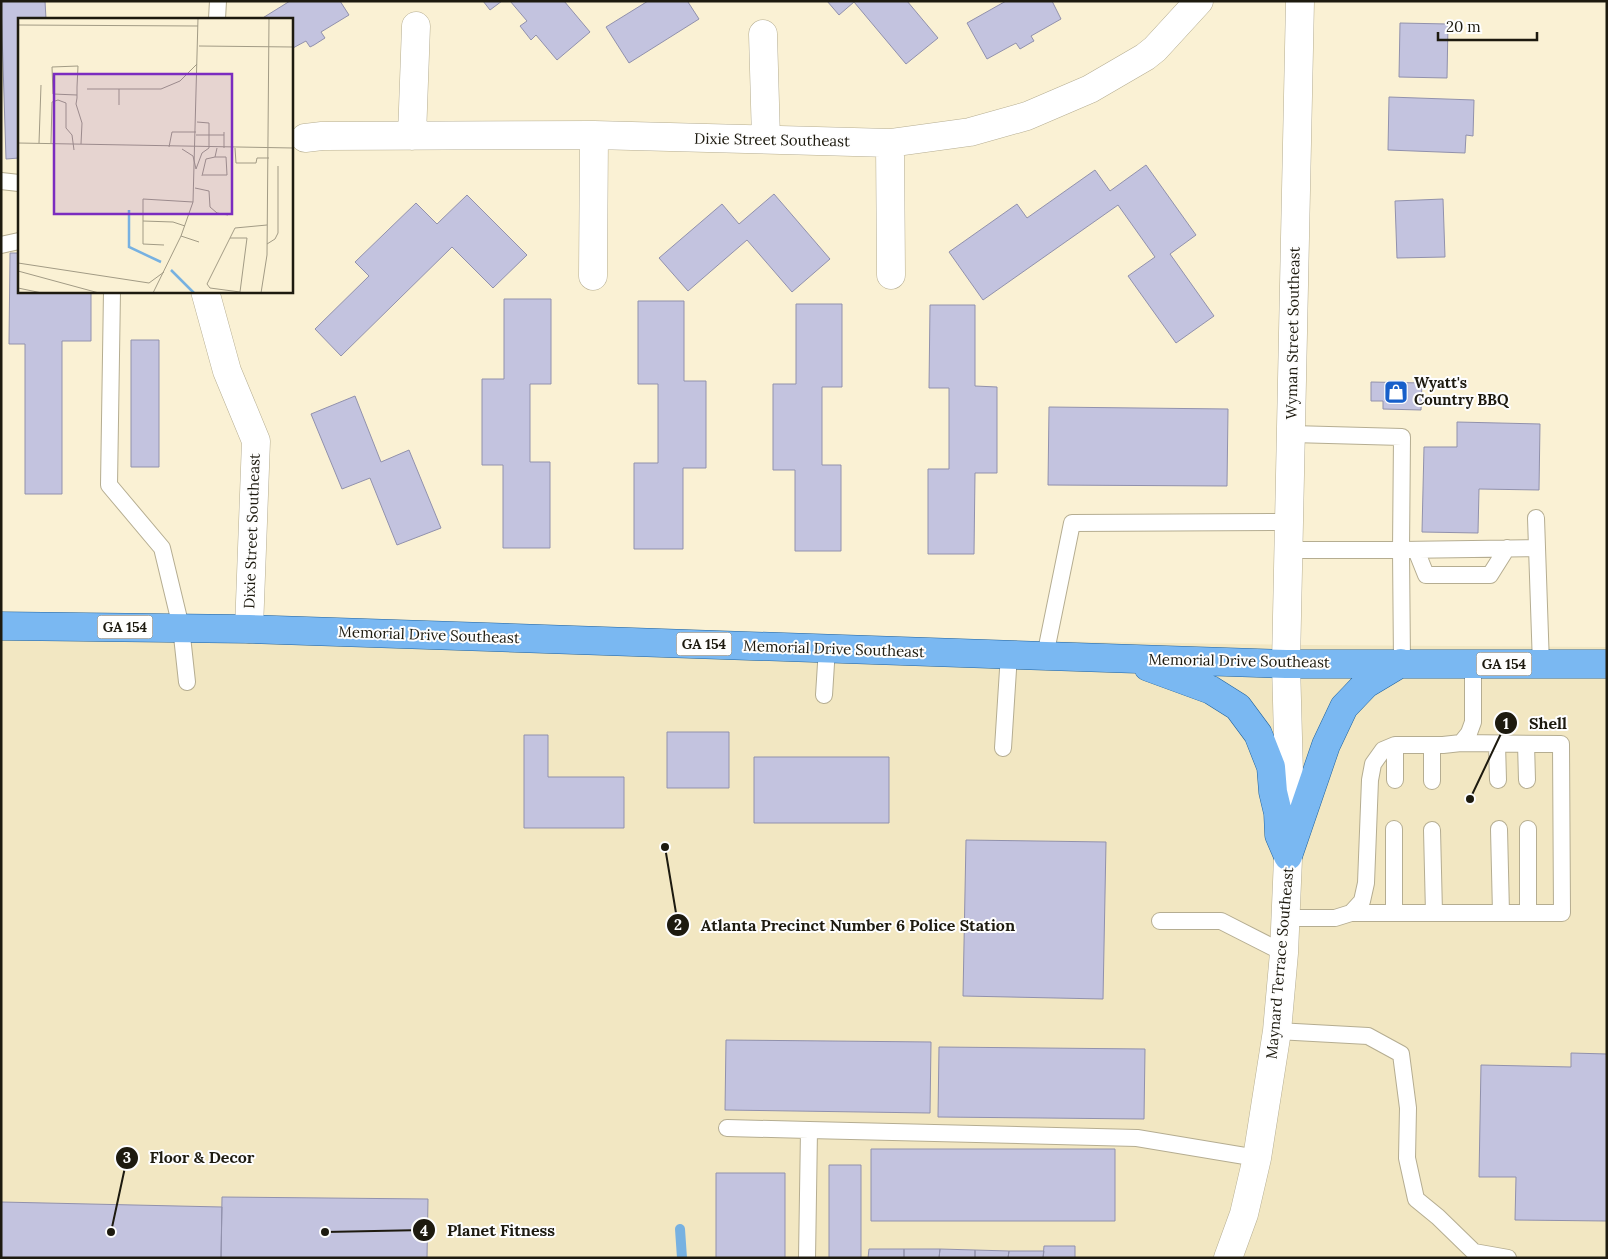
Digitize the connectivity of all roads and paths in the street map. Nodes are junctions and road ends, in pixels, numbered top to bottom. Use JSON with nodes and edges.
{"nodes":[{"id":1,"x":218,"y":1,"type":"edge"},
{"id":2,"x":1199,"y":1,"type":"edge"},
{"id":3,"x":1300,"y":1,"type":"edge"},
{"id":4,"x":217,"y":18,"type":"edge"},
{"id":5,"x":416,"y":26,"type":"dead end"},
{"id":6,"x":763,"y":34,"type":"dead end"},
{"id":7,"x":594,"y":135,"type":"junction"},
{"id":8,"x":412,"y":136,"type":"junction"},
{"id":9,"x":305,"y":138,"type":"dead end"},
{"id":10,"x":766,"y":139,"type":"junction"},
{"id":11,"x":890,"y":143,"type":"junction"},
{"id":12,"x":1,"y":181,"type":"edge"},
{"id":13,"x":18,"y":183,"type":"edge"},
{"id":14,"x":18,"y":241,"type":"edge"},
{"id":15,"x":1,"y":245,"type":"edge"},
{"id":16,"x":891,"y":275,"type":"dead end"},
{"id":17,"x":593,"y":276,"type":"dead end"},
{"id":18,"x":112,"y":292,"type":"edge"},
{"id":19,"x":205,"y":292,"type":"edge"},
{"id":20,"x":1292,"y":434,"type":"junction"},
{"id":21,"x":1536,"y":518,"type":"dead end"},
{"id":22,"x":1289,"y":522,"type":"junction"},
{"id":23,"x":1508,"y":548,"type":"junction"},
{"id":24,"x":1537,"y":548,"type":"junction"},
{"id":25,"x":1288,"y":550,"type":"junction"},
{"id":26,"x":1409,"y":550,"type":"junction"},
{"id":27,"x":1,"y":626,"type":"edge"},
{"id":28,"x":182,"y":628,"type":"junction"},
{"id":29,"x":249,"y":628,"type":"junction"},
{"id":30,"x":827,"y":648,"type":"junction"},
{"id":31,"x":1010,"y":654,"type":"junction"},
{"id":32,"x":1045,"y":656,"type":"junction"},
{"id":33,"x":1121,"y":658,"type":"junction"},
{"id":34,"x":1402,"y":663,"type":"junction"},
{"id":35,"x":1286,"y":664,"type":"junction"},
{"id":36,"x":1473,"y":664,"type":"junction"},
{"id":37,"x":1607,"y":664,"type":"edge"},
{"id":38,"x":1541,"y":665,"type":"junction"},
{"id":39,"x":186,"y":682,"type":"dead end"},
{"id":40,"x":824,"y":695,"type":"dead end"},
{"id":41,"x":1461,"y":743,"type":"junction"},
{"id":42,"x":1497,"y":744,"type":"junction"},
{"id":43,"x":1526,"y":744,"type":"junction"},
{"id":44,"x":1395,"y":745,"type":"junction"},
{"id":45,"x":1432,"y":745,"type":"junction"},
{"id":46,"x":1002,"y":748,"type":"dead end"},
{"id":47,"x":1395,"y":780,"type":"dead end"},
{"id":48,"x":1498,"y":780,"type":"dead end"},
{"id":49,"x":1527,"y":780,"type":"dead end"},
{"id":50,"x":1432,"y":781,"type":"dead end"},
{"id":51,"x":1394,"y":829,"type":"dead end"},
{"id":52,"x":1499,"y":829,"type":"dead end"},
{"id":53,"x":1528,"y":829,"type":"dead end"},
{"id":54,"x":1432,"y":830,"type":"dead end"},
{"id":55,"x":1288,"y":856,"type":"junction"},
{"id":56,"x":1351,"y":913,"type":"junction"},
{"id":57,"x":1394,"y":913,"type":"junction"},
{"id":58,"x":1434,"y":913,"type":"junction"},
{"id":59,"x":1501,"y":913,"type":"junction"},
{"id":60,"x":1528,"y":913,"type":"junction"},
{"id":61,"x":1286,"y":918,"type":"junction"},
{"id":62,"x":1160,"y":921,"type":"dead end"},
{"id":63,"x":1284,"y":952,"type":"junction"},
{"id":64,"x":1277,"y":1031,"type":"junction"},
{"id":65,"x":727,"y":1128,"type":"dead end"},
{"id":66,"x":809,"y":1130,"type":"junction"},
{"id":67,"x":1257,"y":1158,"type":"junction"},
{"id":68,"x":807,"y":1258,"type":"edge"},
{"id":69,"x":1228,"y":1258,"type":"edge"},
{"id":70,"x":1508,"y":1258,"type":"edge"}],
"edges":[{"from":1,"to":4,"type":"lane"},
{"from":2,"to":11,"type":"street","name":"Dixie Street Southeast"},
{"from":3,"to":20,"type":"street","name":"Wyman Street Southeast"},
{"from":5,"to":8,"type":"street"},
{"from":6,"to":10,"type":"street"},
{"from":7,"to":8,"type":"street","name":"Dixie Street Southeast"},
{"from":7,"to":10,"type":"street","name":"Dixie Street Southeast"},
{"from":7,"to":17,"type":"street"},
{"from":8,"to":9,"type":"street","name":"Dixie Street Southeast"},
{"from":10,"to":11,"type":"street","name":"Dixie Street Southeast"},
{"from":11,"to":16,"type":"street"},
{"from":12,"to":13,"type":"lane"},
{"from":14,"to":15,"type":"lane"},
{"from":18,"to":28,"type":"lane"},
{"from":19,"to":29,"type":"street","name":"Dixie Street Southeast"},
{"from":20,"to":22,"type":"street","name":"Wyman Street Southeast"},
{"from":20,"to":26,"type":"lane"},
{"from":21,"to":24,"type":"lane"},
{"from":22,"to":25,"type":"street","name":"Wyman Street Southeast"},
{"from":22,"to":32,"type":"lane"},
{"from":23,"to":24,"type":"lane"},
{"from":23,"to":26,"type":"lane"},
{"from":23,"to":26,"type":"lane"},
{"from":24,"to":38,"type":"lane"},
{"from":25,"to":26,"type":"lane"},
{"from":25,"to":35,"type":"street","name":"Wyman Street Southeast"},
{"from":26,"to":34,"type":"lane"},
{"from":27,"to":28,"type":"main road","name":"Memorial Drive Southeast","number":"GA 154"},
{"from":28,"to":29,"type":"main road","name":"Memorial Drive Southeast","number":"GA 154"},
{"from":28,"to":39,"type":"lane"},
{"from":29,"to":30,"type":"main road","name":"Memorial Drive Southeast","number":"GA 154"},
{"from":30,"to":31,"type":"main road","name":"Memorial Drive Southeast","number":"GA 154"},
{"from":30,"to":40,"type":"lane"},
{"from":31,"to":32,"type":"main road","name":"Memorial Drive Southeast","number":"GA 154"},
{"from":31,"to":46,"type":"lane"},
{"from":32,"to":33,"type":"main road","name":"Memorial Drive Southeast","number":"GA 154"},
{"from":33,"to":35,"type":"main road","name":"Memorial Drive Southeast","number":"GA 154"},
{"from":33,"to":55,"type":"main road"},
{"from":34,"to":35,"type":"main road","name":"Memorial Drive Southeast","number":"GA 154"},
{"from":34,"to":36,"type":"main road","name":"Memorial Drive Southeast","number":"GA 154"},
{"from":34,"to":55,"type":"main road"},
{"from":35,"to":55,"type":"street","name":"Maynard Terrace Southeast"},
{"from":36,"to":38,"type":"main road","name":"Memorial Drive Southeast","number":"GA 154"},
{"from":36,"to":41,"type":"lane"},
{"from":37,"to":38,"type":"main road","name":"Memorial Drive Southeast","number":"GA 154"},
{"from":41,"to":42,"type":"lane"},
{"from":41,"to":45,"type":"lane"},
{"from":42,"to":43,"type":"lane"},
{"from":42,"to":48,"type":"lane"},
{"from":43,"to":49,"type":"lane"},
{"from":43,"to":60,"type":"lane"},
{"from":44,"to":45,"type":"lane"},
{"from":44,"to":47,"type":"lane"},
{"from":44,"to":56,"type":"lane"},
{"from":45,"to":50,"type":"lane"},
{"from":51,"to":57,"type":"lane"},
{"from":52,"to":59,"type":"lane"},
{"from":53,"to":60,"type":"lane"},
{"from":54,"to":58,"type":"lane"},
{"from":55,"to":61,"type":"street","name":"Maynard Terrace Southeast"},
{"from":56,"to":57,"type":"lane"},
{"from":56,"to":61,"type":"lane"},
{"from":57,"to":58,"type":"lane"},
{"from":58,"to":59,"type":"lane"},
{"from":59,"to":60,"type":"lane"},
{"from":61,"to":63,"type":"street","name":"Maynard Terrace Southeast"},
{"from":62,"to":63,"type":"lane"},
{"from":63,"to":64,"type":"street","name":"Maynard Terrace Southeast"},
{"from":64,"to":67,"type":"street","name":"Maynard Terrace Southeast"},
{"from":64,"to":70,"type":"lane"},
{"from":65,"to":66,"type":"lane"},
{"from":66,"to":67,"type":"lane"},
{"from":66,"to":68,"type":"lane"},
{"from":67,"to":69,"type":"street","name":"Maynard Terrace Southeast"}]}
